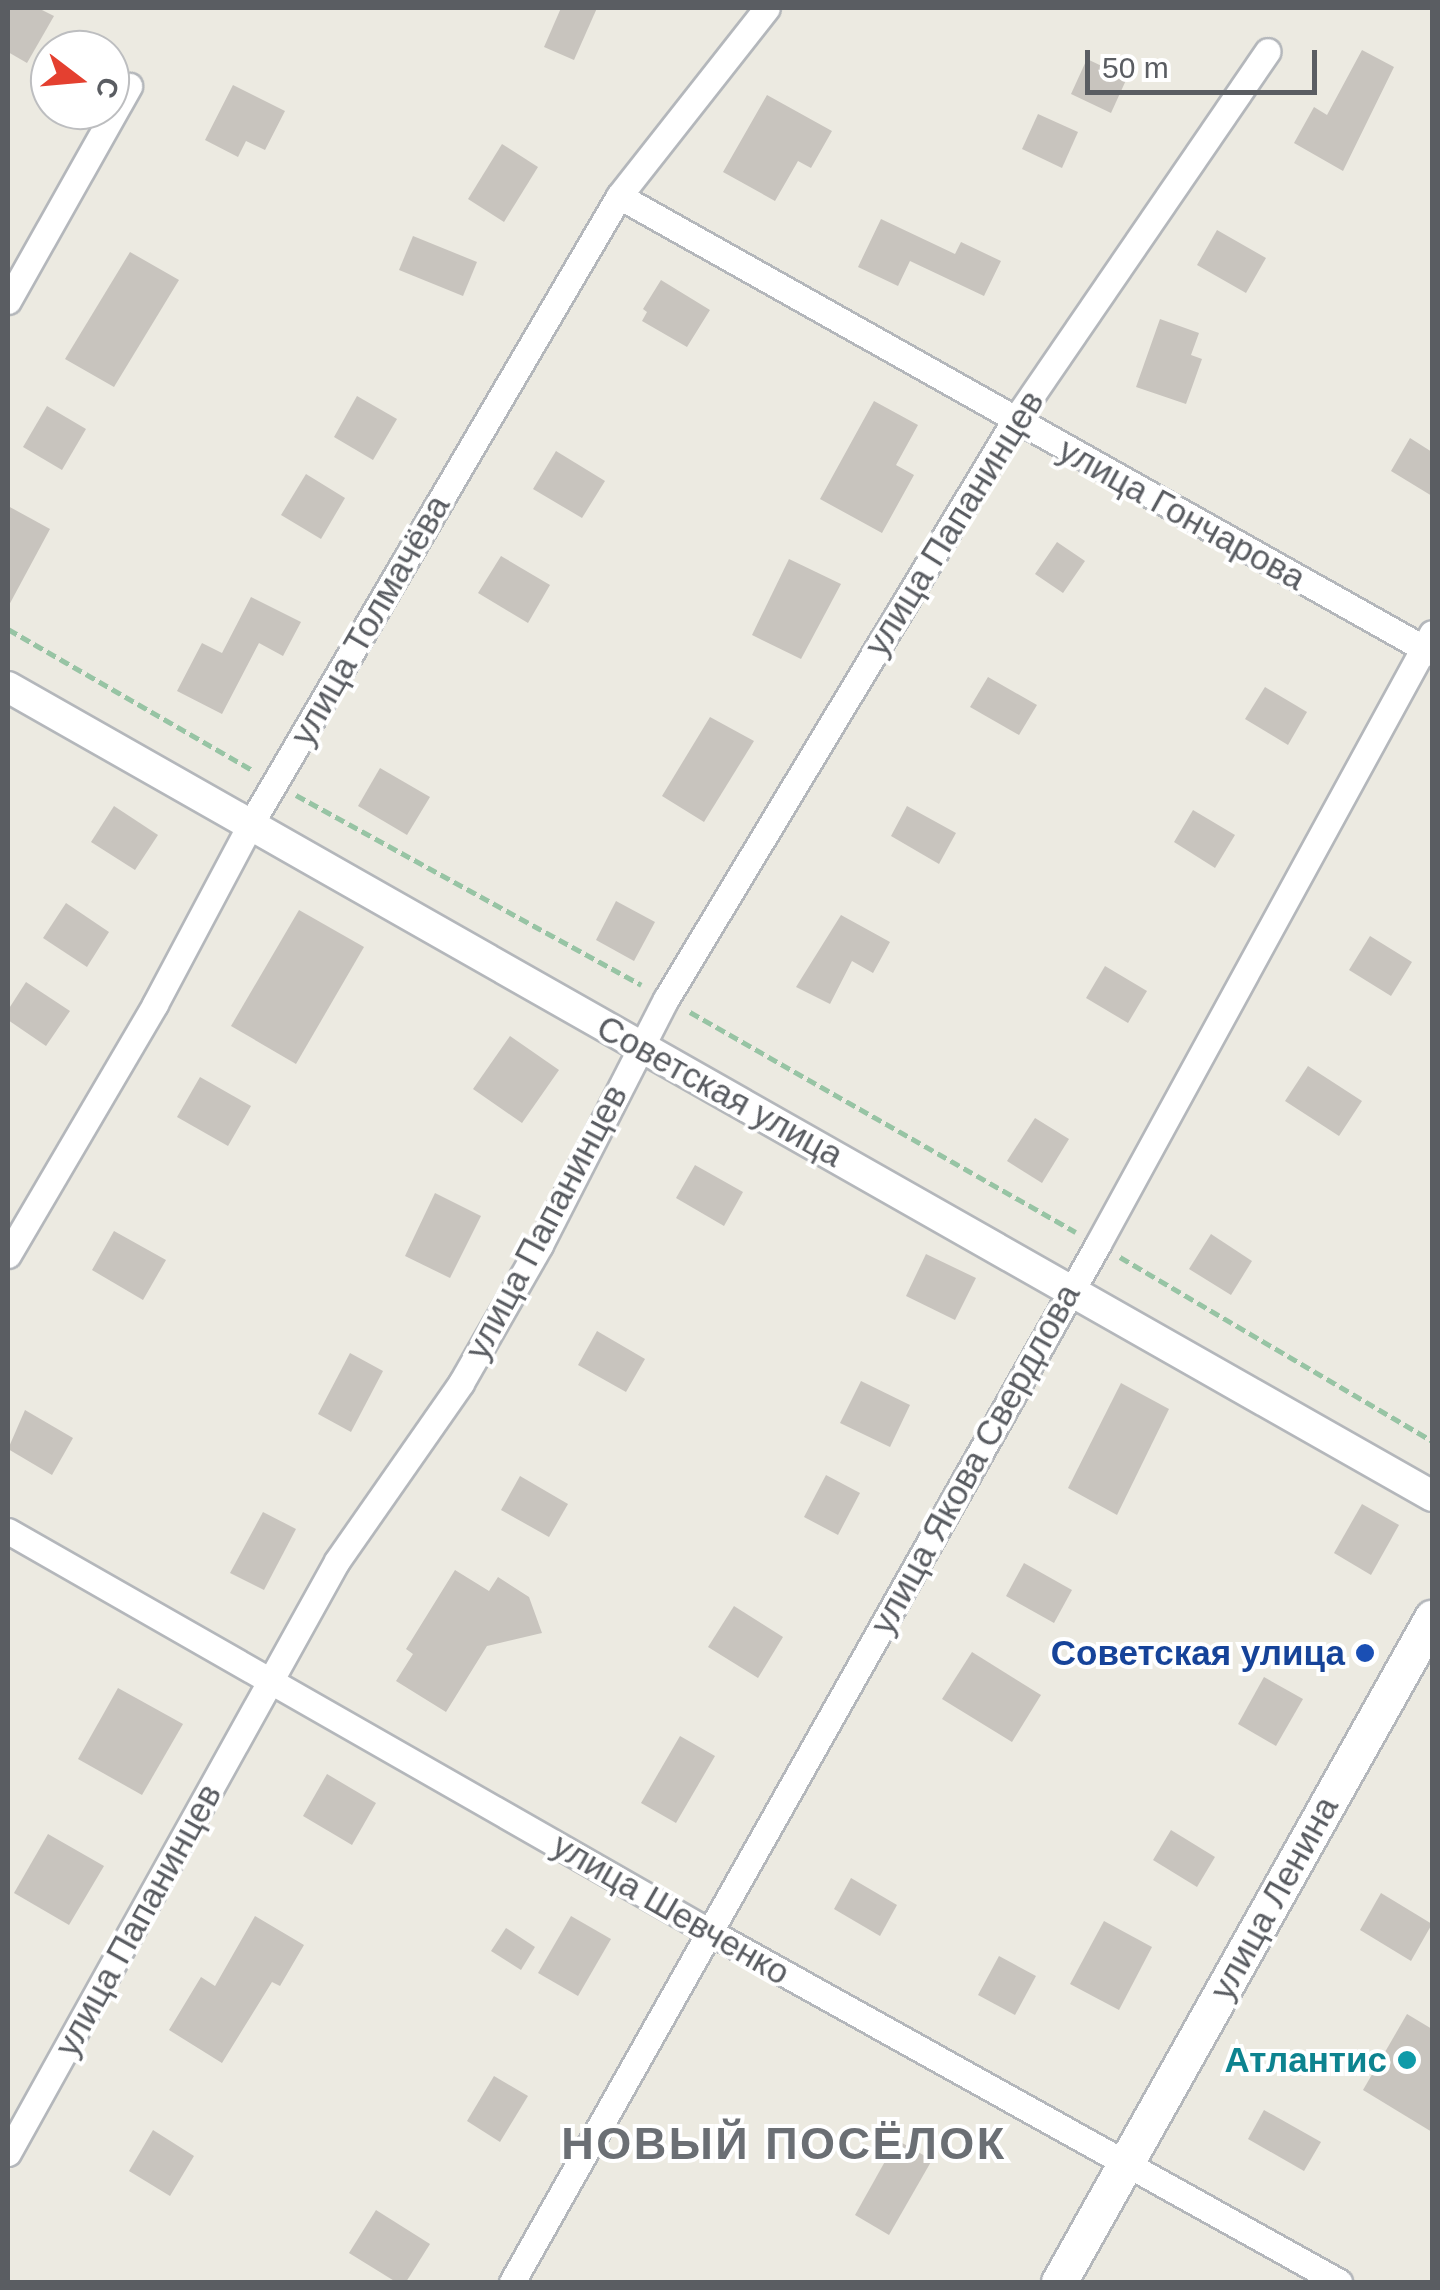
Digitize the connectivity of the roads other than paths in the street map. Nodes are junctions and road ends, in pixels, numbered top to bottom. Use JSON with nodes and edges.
{"nodes":[{"id":1,"x":767,"y":8,"type":"edge"},
{"id":2,"x":1268,"y":50,"type":"dead end"},
{"id":3,"x":104,"y":130,"type":"edge"},
{"id":4,"x":619,"y":196,"type":"junction"},
{"id":5,"x":8,"y":301,"type":"edge"},
{"id":6,"x":1015,"y":420,"type":"junction"},
{"id":7,"x":1429,"y":645,"type":"edge"},
{"id":8,"x":8,"y":688,"type":"edge"},
{"id":9,"x":250,"y":825,"type":"junction"},
{"id":10,"x":638,"y":1046,"type":"junction"},
{"id":11,"x":8,"y":1255,"type":"edge"},
{"id":12,"x":1071,"y":1288,"type":"junction"},
{"id":13,"x":1432,"y":1496,"type":"edge"},
{"id":14,"x":8,"y":1531,"type":"edge"},
{"id":15,"x":1432,"y":1618,"type":"edge"},
{"id":16,"x":271,"y":1682,"type":"junction"},
{"id":17,"x":710,"y":1932,"type":"junction"},
{"id":18,"x":8,"y":2154,"type":"edge"},
{"id":19,"x":1124,"y":2164,"type":"junction"},
{"id":20,"x":512,"y":2282,"type":"edge"},
{"id":21,"x":1059,"y":2282,"type":"edge"},
{"id":22,"x":1338,"y":2282,"type":"edge"}],
"edges":[{"from":1,"to":4,"type":"street","name":"улица Толмачёва"},
{"from":2,"to":6,"type":"street","name":"улица Папанинцев"},
{"from":3,"to":5,"type":"street"},
{"from":4,"to":6,"type":"street","name":"улица Гончарова"},
{"from":4,"to":9,"type":"street","name":"улица Толмачёва"},
{"from":6,"to":7,"type":"street","name":"улица Гончарова"},
{"from":6,"to":10,"type":"street","name":"улица Папанинцев"},
{"from":7,"to":12,"type":"street","name":"улица Якова Свердлова"},
{"from":8,"to":9,"type":"street","name":"Советская улица"},
{"from":9,"to":10,"type":"street","name":"Советская улица"},
{"from":9,"to":11,"type":"street","name":"улица Толмачёва"},
{"from":10,"to":12,"type":"street","name":"Советская улица"},
{"from":10,"to":16,"type":"street","name":"улица Папанинцев"},
{"from":12,"to":13,"type":"street","name":"Советская улица"},
{"from":12,"to":17,"type":"street","name":"улица Якова Свердлова"},
{"from":14,"to":16,"type":"street","name":"улица Шевченко"},
{"from":15,"to":19,"type":"main road","name":"улица Ленина"},
{"from":16,"to":17,"type":"street","name":"улица Шевченко"},
{"from":16,"to":18,"type":"street","name":"улица Папанинцев"},
{"from":17,"to":19,"type":"street","name":"улица Шевченко"},
{"from":17,"to":20,"type":"street","name":"улица Якова Свердлова"},
{"from":19,"to":21,"type":"main road","name":"улица Ленина"},
{"from":19,"to":22,"type":"street","name":"улица Шевченко"}]}
